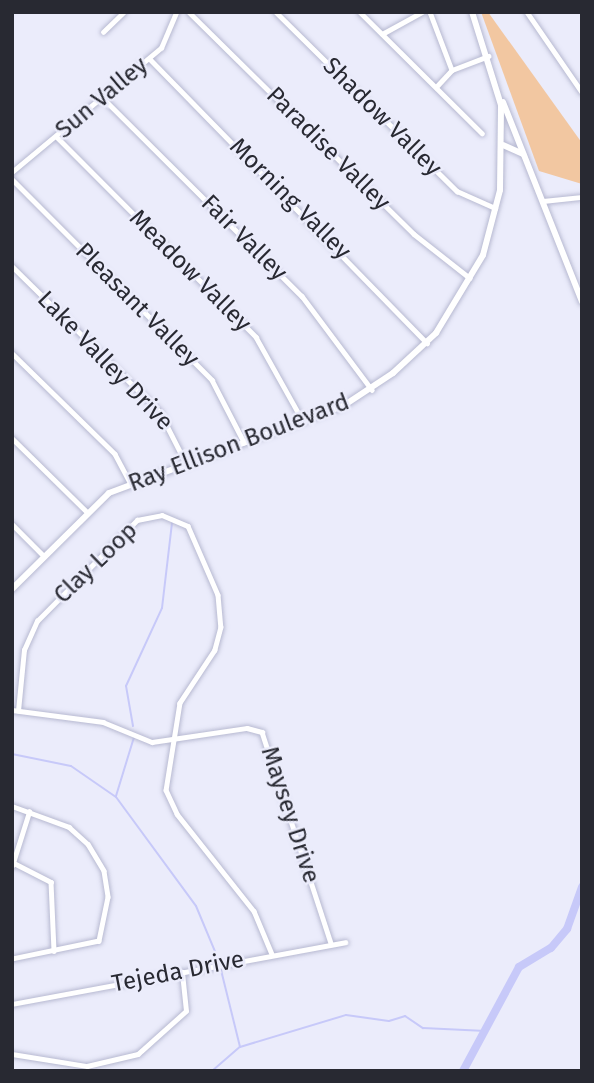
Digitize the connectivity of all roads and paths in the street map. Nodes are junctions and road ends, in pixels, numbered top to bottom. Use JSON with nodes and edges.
{"nodes":[{"id":1,"x":124,"y":12,"type":"edge"},
{"id":2,"x":176,"y":12,"type":"edge"},
{"id":3,"x":190,"y":12,"type":"edge"},
{"id":4,"x":276,"y":12,"type":"edge"},
{"id":5,"x":360,"y":12,"type":"edge"},
{"id":6,"x":422,"y":12,"type":"edge"},
{"id":7,"x":430,"y":12,"type":"edge"},
{"id":8,"x":472,"y":12,"type":"edge"},
{"id":9,"x":527,"y":12,"type":"edge"},
{"id":10,"x":103,"y":32,"type":"dead end"},
{"id":11,"x":382,"y":34,"type":"junction"},
{"id":12,"x":488,"y":55,"type":"junction"},
{"id":13,"x":150,"y":59,"type":"junction"},
{"id":14,"x":452,"y":70,"type":"junction"},
{"id":15,"x":436,"y":87,"type":"junction"},
{"id":16,"x":498,"y":91,"type":"junction"},
{"id":17,"x":582,"y":92,"type":"edge"},
{"id":18,"x":103,"y":98,"type":"junction"},
{"id":19,"x":482,"y":133,"type":"dead end"},
{"id":20,"x":56,"y":136,"type":"junction"},
{"id":21,"x":503,"y":145,"type":"junction"},
{"id":22,"x":527,"y":158,"type":"junction"},
{"id":23,"x":12,"y":172,"type":"edge"},
{"id":24,"x":12,"y":179,"type":"edge"},
{"id":25,"x":582,"y":197,"type":"edge"},
{"id":26,"x":543,"y":201,"type":"junction"},
{"id":27,"x":497,"y":209,"type":"junction"},
{"id":28,"x":12,"y":266,"type":"edge"},
{"id":29,"x":472,"y":279,"type":"junction"},
{"id":30,"x":582,"y":302,"type":"edge"},
{"id":31,"x":427,"y":343,"type":"junction"},
{"id":32,"x":12,"y":353,"type":"edge"},
{"id":33,"x":372,"y":390,"type":"junction"},
{"id":34,"x":303,"y":421,"type":"junction"},
{"id":35,"x":12,"y":438,"type":"edge"},
{"id":36,"x":244,"y":442,"type":"junction"},
{"id":37,"x":186,"y":463,"type":"junction"},
{"id":38,"x":131,"y":484,"type":"junction"},
{"id":39,"x":86,"y":512,"type":"junction"},
{"id":40,"x":12,"y":524,"type":"edge"},
{"id":41,"x":44,"y":556,"type":"junction"},
{"id":42,"x":12,"y":589,"type":"edge"},
{"id":43,"x":15,"y":710,"type":"edge"},
{"id":44,"x":172,"y":742,"type":"junction"},
{"id":45,"x":12,"y":806,"type":"edge"},
{"id":46,"x":29,"y":812,"type":"junction"},
{"id":47,"x":13,"y":864,"type":"edge"},
{"id":48,"x":345,"y":942,"type":"dead end"},
{"id":49,"x":331,"y":943,"type":"junction"},
{"id":50,"x":54,"y":951,"type":"junction"},
{"id":51,"x":272,"y":954,"type":"junction"},
{"id":52,"x":12,"y":959,"type":"edge"},
{"id":53,"x":182,"y":972,"type":"junction"},
{"id":54,"x":12,"y":1004,"type":"edge"},
{"id":55,"x":12,"y":1054,"type":"edge"}],
"edges":[{"from":1,"to":10,"type":"street"},
{"from":2,"to":13,"type":"street","name":"Sun Valley"},
{"from":3,"to":29,"type":"street","name":"Paradise Valley"},
{"from":4,"to":27,"type":"street","name":"Shadow Valley"},
{"from":5,"to":11,"type":"street"},
{"from":6,"to":11,"type":"street"},
{"from":7,"to":14,"type":"street"},
{"from":8,"to":12,"type":"street","name":"Ray Ellison Boulevard"},
{"from":9,"to":17,"type":"street"},
{"from":11,"to":15,"type":"street"},
{"from":12,"to":14,"type":"street"},
{"from":12,"to":16,"type":"street","name":"Ray Ellison Boulevard"},
{"from":13,"to":18,"type":"street","name":"Sun Valley"},
{"from":13,"to":31,"type":"street","name":"Morning Valley"},
{"from":14,"to":15,"type":"street"},
{"from":15,"to":19,"type":"street"},
{"from":16,"to":21,"type":"street","name":"Ray Ellison Boulevard"},
{"from":16,"to":22,"type":"street"},
{"from":18,"to":20,"type":"street","name":"Sun Valley"},
{"from":18,"to":33,"type":"street","name":"Fair Valley"},
{"from":20,"to":23,"type":"street","name":"Sun Valley"},
{"from":20,"to":34,"type":"street","name":"Meadow Valley"},
{"from":21,"to":22,"type":"street"},
{"from":21,"to":27,"type":"street","name":"Ray Ellison Boulevard"},
{"from":22,"to":26,"type":"street"},
{"from":24,"to":36,"type":"street","name":"Pleasant Valley"},
{"from":25,"to":26,"type":"street"},
{"from":26,"to":30,"type":"street"},
{"from":27,"to":29,"type":"street","name":"Ray Ellison Boulevard"},
{"from":28,"to":37,"type":"street","name":"Lake Valley Drive"},
{"from":29,"to":31,"type":"street","name":"Ray Ellison Boulevard"},
{"from":31,"to":33,"type":"street","name":"Ray Ellison Boulevard"},
{"from":32,"to":38,"type":"street"},
{"from":33,"to":34,"type":"street","name":"Ray Ellison Boulevard"},
{"from":34,"to":36,"type":"street","name":"Ray Ellison Boulevard"},
{"from":35,"to":39,"type":"street"},
{"from":36,"to":37,"type":"street","name":"Ray Ellison Boulevard"},
{"from":37,"to":38,"type":"street","name":"Ray Ellison Boulevard"},
{"from":38,"to":39,"type":"street","name":"Ray Ellison Boulevard"},
{"from":39,"to":41,"type":"street","name":"Ray Ellison Boulevard"},
{"from":40,"to":41,"type":"street"},
{"from":41,"to":42,"type":"street","name":"Ray Ellison Boulevard"},
{"from":43,"to":44,"type":"street","name":"Maysey Drive"},
{"from":43,"to":44,"type":"street","name":"Clay Loop"},
{"from":44,"to":49,"type":"street","name":"Maysey Drive"},
{"from":44,"to":51,"type":"street","name":"Clay Loop"},
{"from":45,"to":46,"type":"street"},
{"from":46,"to":47,"type":"street"},
{"from":46,"to":50,"type":"street"},
{"from":47,"to":50,"type":"street"},
{"from":48,"to":49,"type":"street","name":"Tejeda Drive"},
{"from":49,"to":51,"type":"street","name":"Tejeda Drive"},
{"from":50,"to":52,"type":"street"},
{"from":51,"to":53,"type":"street","name":"Tejeda Drive"},
{"from":53,"to":54,"type":"street","name":"Tejeda Drive"},
{"from":53,"to":55,"type":"street"}]}
